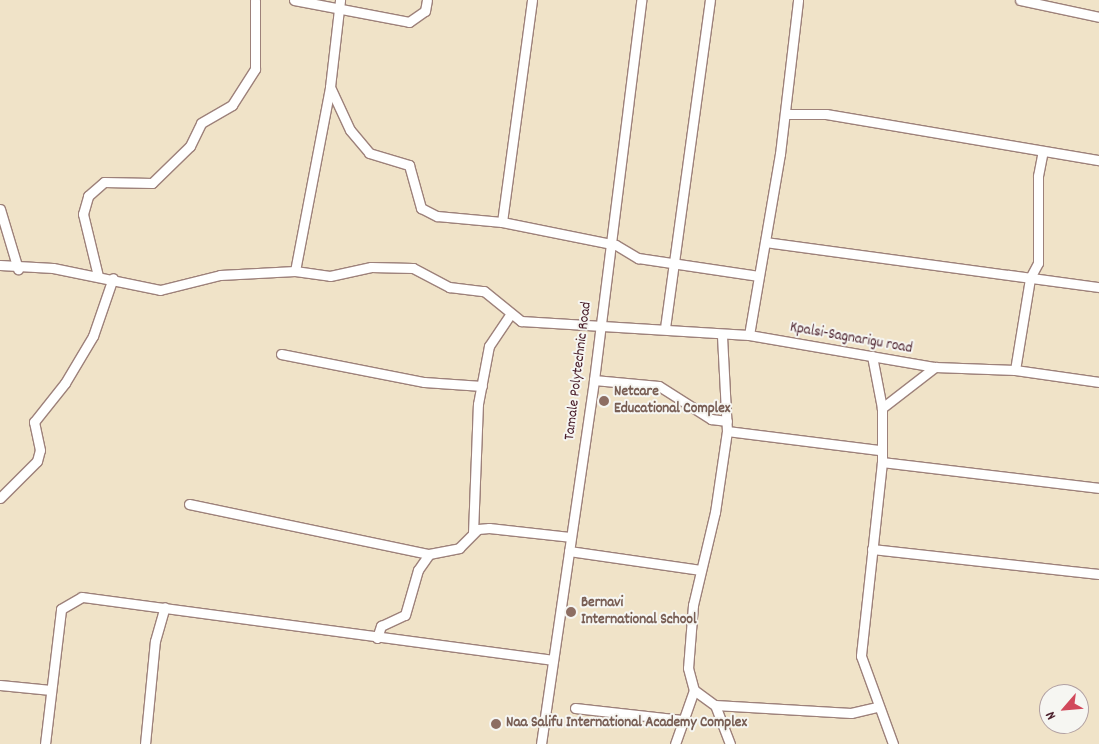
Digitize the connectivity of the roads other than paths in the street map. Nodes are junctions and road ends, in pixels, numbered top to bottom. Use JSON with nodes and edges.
{"nodes":[{"id":1,"x":255,"y":0,"type":"edge"},
{"id":2,"x":294,"y":0,"type":"edge"},
{"id":3,"x":340,"y":0,"type":"edge"},
{"id":4,"x":427,"y":0,"type":"edge"},
{"id":5,"x":532,"y":0,"type":"edge"},
{"id":6,"x":640,"y":0,"type":"edge"},
{"id":7,"x":710,"y":0,"type":"edge"},
{"id":8,"x":798,"y":0,"type":"edge"},
{"id":9,"x":1020,"y":0,"type":"edge"},
{"id":10,"x":339,"y":12,"type":"junction"},
{"id":11,"x":1099,"y":17,"type":"edge"},
{"id":12,"x":330,"y":87,"type":"junction"},
{"id":13,"x":785,"y":114,"type":"junction"},
{"id":14,"x":1042,"y":152,"type":"junction"},
{"id":15,"x":1099,"y":160,"type":"edge"},
{"id":16,"x":0,"y":208,"type":"edge"},
{"id":17,"x":502,"y":222,"type":"junction"},
{"id":18,"x":765,"y":242,"type":"junction"},
{"id":19,"x":608,"y":244,"type":"junction"},
{"id":20,"x":0,"y":265,"type":"edge"},
{"id":21,"x":675,"y":265,"type":"junction"},
{"id":22,"x":18,"y":268,"type":"junction"},
{"id":23,"x":295,"y":271,"type":"junction"},
{"id":24,"x":98,"y":276,"type":"junction"},
{"id":25,"x":759,"y":276,"type":"junction"},
{"id":26,"x":114,"y":278,"type":"junction"},
{"id":27,"x":1030,"y":278,"type":"junction"},
{"id":28,"x":1099,"y":287,"type":"edge"},
{"id":29,"x":510,"y":315,"type":"junction"},
{"id":30,"x":599,"y":325,"type":"junction"},
{"id":31,"x":665,"y":328,"type":"junction"},
{"id":32,"x":749,"y":335,"type":"junction"},
{"id":33,"x":722,"y":336,"type":"junction"},
{"id":34,"x":281,"y":354,"type":"dead end"},
{"id":35,"x":872,"y":356,"type":"junction"},
{"id":36,"x":935,"y":367,"type":"junction"},
{"id":37,"x":1015,"y":370,"type":"junction"},
{"id":38,"x":594,"y":380,"type":"junction"},
{"id":39,"x":1099,"y":382,"type":"edge"},
{"id":40,"x":482,"y":386,"type":"junction"},
{"id":41,"x":882,"y":408,"type":"junction"},
{"id":42,"x":727,"y":421,"type":"junction"},
{"id":43,"x":727,"y":431,"type":"junction"},
{"id":44,"x":879,"y":450,"type":"junction"},
{"id":45,"x":882,"y":462,"type":"junction"},
{"id":46,"x":1099,"y":488,"type":"edge"},
{"id":47,"x":0,"y":498,"type":"edge"},
{"id":48,"x":189,"y":504,"type":"dead end"},
{"id":49,"x":473,"y":533,"type":"junction"},
{"id":50,"x":570,"y":537,"type":"junction"},
{"id":51,"x":872,"y":549,"type":"junction"},
{"id":52,"x":569,"y":551,"type":"junction"},
{"id":53,"x":429,"y":554,"type":"junction"},
{"id":54,"x":701,"y":570,"type":"junction"},
{"id":55,"x":1099,"y":574,"type":"edge"},
{"id":56,"x":165,"y":607,"type":"junction"},
{"id":57,"x":377,"y":638,"type":"junction"},
{"id":58,"x":553,"y":660,"type":"junction"},
{"id":59,"x":0,"y":684,"type":"edge"},
{"id":60,"x":52,"y":690,"type":"junction"},
{"id":61,"x":694,"y":690,"type":"junction"},
{"id":62,"x":715,"y":705,"type":"junction"},
{"id":63,"x":878,"y":707,"type":"junction"},
{"id":64,"x":575,"y":708,"type":"dead end"},
{"id":65,"x":682,"y":720,"type":"junction"},
{"id":66,"x":45,"y":744,"type":"edge"},
{"id":67,"x":145,"y":744,"type":"edge"},
{"id":68,"x":541,"y":744,"type":"edge"},
{"id":69,"x":675,"y":744,"type":"edge"},
{"id":70,"x":730,"y":744,"type":"edge"},
{"id":71,"x":893,"y":744,"type":"edge"}],
"edges":[{"from":1,"to":24,"type":"street"},
{"from":2,"to":10,"type":"street"},
{"from":3,"to":10,"type":"street"},
{"from":4,"to":10,"type":"street"},
{"from":5,"to":17,"type":"street"},
{"from":6,"to":19,"type":"street","name":"Tamale Polytechnic Road"},
{"from":7,"to":21,"type":"street"},
{"from":8,"to":13,"type":"street"},
{"from":9,"to":11,"type":"street"},
{"from":10,"to":12,"type":"street"},
{"from":12,"to":17,"type":"street"},
{"from":12,"to":23,"type":"street"},
{"from":13,"to":14,"type":"street"},
{"from":13,"to":18,"type":"street"},
{"from":14,"to":15,"type":"street"},
{"from":14,"to":27,"type":"street"},
{"from":16,"to":22,"type":"street"},
{"from":17,"to":19,"type":"street"},
{"from":18,"to":25,"type":"street"},
{"from":18,"to":27,"type":"street"},
{"from":19,"to":21,"type":"street"},
{"from":19,"to":30,"type":"street","name":"Tamale Polytechnic Road"},
{"from":20,"to":22,"type":"street"},
{"from":21,"to":25,"type":"street"},
{"from":21,"to":31,"type":"street"},
{"from":22,"to":24,"type":"street"},
{"from":23,"to":26,"type":"street"},
{"from":23,"to":29,"type":"street"},
{"from":24,"to":26,"type":"street"},
{"from":25,"to":32,"type":"street"},
{"from":26,"to":47,"type":"street"},
{"from":27,"to":28,"type":"street"},
{"from":27,"to":37,"type":"street"},
{"from":29,"to":30,"type":"street","name":"Kpalsi-Sagnarigu road"},
{"from":29,"to":40,"type":"street"},
{"from":30,"to":31,"type":"street","name":"Kpalsi-Sagnarigu road"},
{"from":30,"to":38,"type":"street","name":"Tamale Polytechnic Road"},
{"from":31,"to":33,"type":"street","name":"Kpalsi-Sagnarigu road"},
{"from":32,"to":33,"type":"street","name":"Kpalsi-Sagnarigu road"},
{"from":32,"to":35,"type":"street","name":"Kpalsi-Sagnarigu road"},
{"from":33,"to":42,"type":"street"},
{"from":34,"to":40,"type":"street"},
{"from":35,"to":36,"type":"street","name":"Kpalsi-Sagnarigu road"},
{"from":35,"to":41,"type":"street"},
{"from":36,"to":37,"type":"street","name":"Kpalsi-Sagnarigu road"},
{"from":36,"to":41,"type":"street"},
{"from":37,"to":39,"type":"street","name":"Kpalsi-Sagnarigu road"},
{"from":38,"to":42,"type":"street"},
{"from":38,"to":50,"type":"street","name":"Tamale Polytechnic Road"},
{"from":40,"to":49,"type":"street"},
{"from":41,"to":44,"type":"street"},
{"from":42,"to":43,"type":"street"},
{"from":43,"to":44,"type":"street"},
{"from":43,"to":54,"type":"street"},
{"from":44,"to":45,"type":"street"},
{"from":45,"to":46,"type":"street"},
{"from":45,"to":51,"type":"street"},
{"from":48,"to":53,"type":"street"},
{"from":49,"to":50,"type":"street"},
{"from":49,"to":53,"type":"street"},
{"from":50,"to":52,"type":"street","name":"Tamale Polytechnic Road"},
{"from":51,"to":55,"type":"street"},
{"from":51,"to":63,"type":"street"},
{"from":52,"to":54,"type":"street"},
{"from":52,"to":58,"type":"street","name":"Tamale Polytechnic Road"},
{"from":53,"to":57,"type":"street"},
{"from":54,"to":61,"type":"street"},
{"from":56,"to":57,"type":"street"},
{"from":56,"to":60,"type":"street"},
{"from":56,"to":67,"type":"street"},
{"from":57,"to":58,"type":"street"},
{"from":58,"to":68,"type":"street","name":"Tamale Polytechnic Road"},
{"from":59,"to":60,"type":"street"},
{"from":60,"to":66,"type":"street"},
{"from":61,"to":62,"type":"street"},
{"from":61,"to":65,"type":"street"},
{"from":62,"to":63,"type":"street"},
{"from":62,"to":70,"type":"street"},
{"from":63,"to":71,"type":"street"},
{"from":64,"to":65,"type":"street"},
{"from":65,"to":69,"type":"street"}]}
